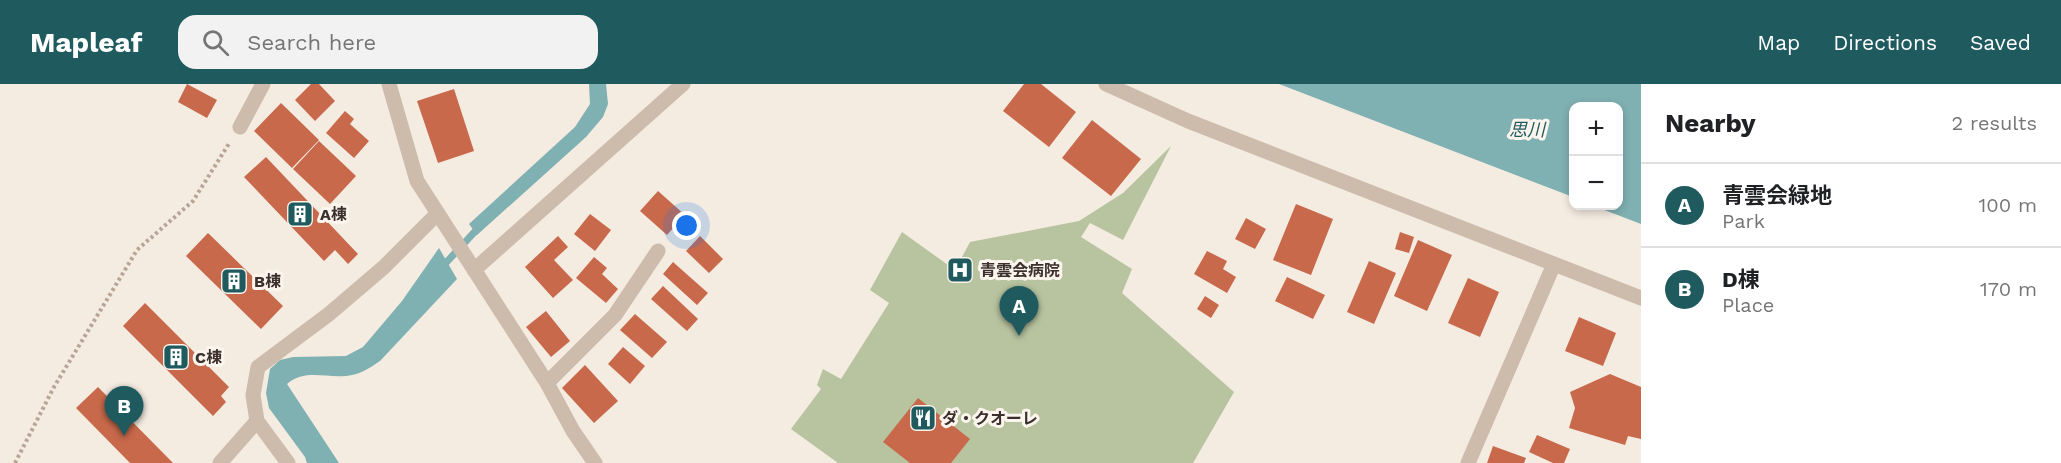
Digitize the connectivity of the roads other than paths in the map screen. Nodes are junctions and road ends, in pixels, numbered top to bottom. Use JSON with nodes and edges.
{"nodes":[{"id":1,"x":262,"y":84,"type":"edge"},
{"id":2,"x":389,"y":84,"type":"edge"},
{"id":3,"x":683,"y":84,"type":"edge"},
{"id":4,"x":1106,"y":84,"type":"edge"},
{"id":5,"x":240,"y":127,"type":"road end"},
{"id":6,"x":437,"y":214,"type":"junction"},
{"id":7,"x":658,"y":251,"type":"dead end"},
{"id":8,"x":1554,"y":264,"type":"junction"},
{"id":9,"x":474,"y":270,"type":"junction"},
{"id":10,"x":1641,"y":298,"type":"edge"},
{"id":11,"x":547,"y":383,"type":"junction"},
{"id":12,"x":257,"y":421,"type":"junction"},
{"id":13,"x":220,"y":463,"type":"edge"},
{"id":14,"x":288,"y":463,"type":"edge"},
{"id":15,"x":595,"y":463,"type":"edge"},
{"id":16,"x":1468,"y":463,"type":"edge"}],
"edges":[{"from":1,"to":5,"type":"street"},
{"from":2,"to":6,"type":"street"},
{"from":3,"to":9,"type":"street"},
{"from":4,"to":8,"type":"street"},
{"from":6,"to":9,"type":"street"},
{"from":6,"to":12,"type":"street"},
{"from":7,"to":11,"type":"street"},
{"from":8,"to":10,"type":"street"},
{"from":8,"to":16,"type":"street"},
{"from":9,"to":11,"type":"street"},
{"from":11,"to":15,"type":"street"},
{"from":12,"to":13,"type":"street"},
{"from":12,"to":14,"type":"street"}]}
